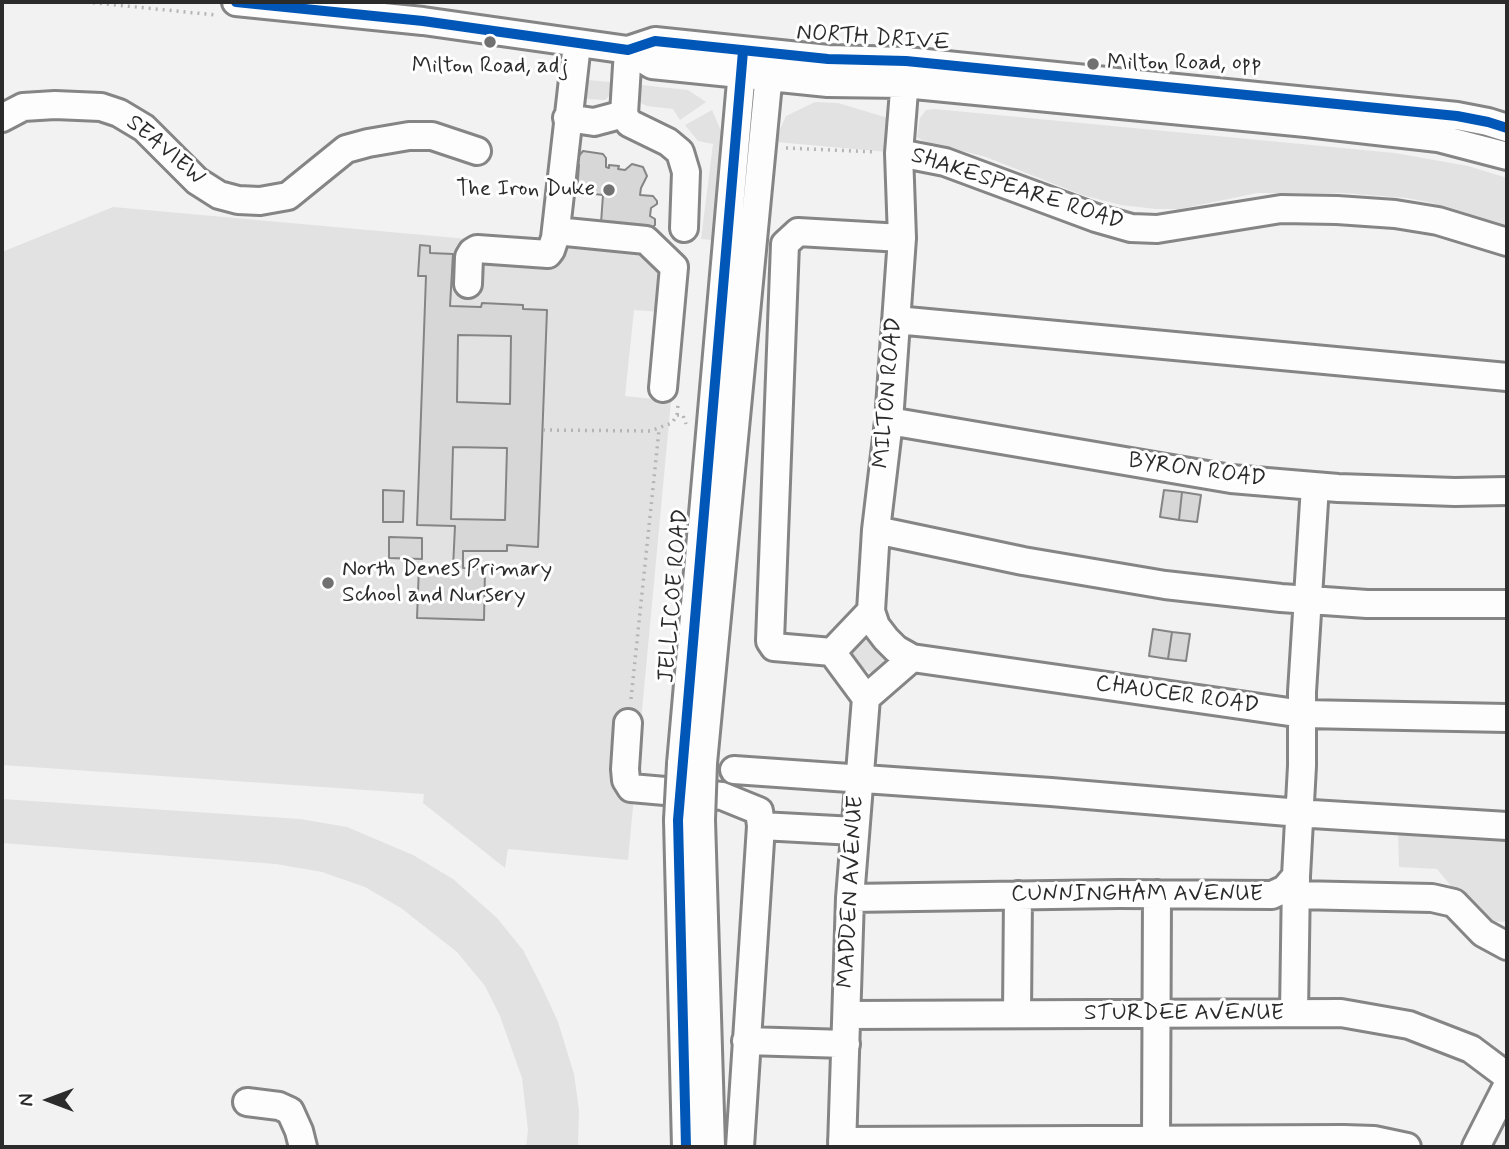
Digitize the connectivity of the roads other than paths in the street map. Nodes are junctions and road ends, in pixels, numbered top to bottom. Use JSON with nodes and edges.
{"nodes":[{"id":1,"x":236,"y":2,"type":"edge"},
{"id":2,"x":424,"y":11,"type":"edge"},
{"id":3,"x":577,"y":44,"type":"junction"},
{"id":4,"x":628,"y":50,"type":"junction"},
{"id":5,"x":742,"y":63,"type":"junction"},
{"id":6,"x":770,"y":65,"type":"junction"},
{"id":7,"x":905,"y":73,"type":"junction"},
{"id":8,"x":624,"y":114,"type":"junction"},
{"id":9,"x":2,"y":118,"type":"edge"},
{"id":10,"x":567,"y":118,"type":"junction"},
{"id":11,"x":1507,"y":128,"type":"edge"},
{"id":12,"x":477,"y":151,"type":"dead end"},
{"id":13,"x":899,"y":153,"type":"junction"},
{"id":14,"x":1507,"y":156,"type":"edge"},
{"id":15,"x":684,"y":228,"type":"dead end"},
{"id":16,"x":556,"y":230,"type":"junction"},
{"id":17,"x":902,"y":238,"type":"junction"},
{"id":18,"x":1507,"y":242,"type":"edge"},
{"id":19,"x":468,"y":284,"type":"dead end"},
{"id":20,"x":896,"y":320,"type":"junction"},
{"id":21,"x":1507,"y":377,"type":"edge"},
{"id":22,"x":663,"y":388,"type":"dead end"},
{"id":23,"x":889,"y":421,"type":"junction"},
{"id":24,"x":1315,"y":486,"type":"junction"},
{"id":25,"x":1507,"y":491,"type":"edge"},
{"id":26,"x":876,"y":530,"type":"junction"},
{"id":27,"x":1307,"y":600,"type":"junction"},
{"id":28,"x":1507,"y":604,"type":"edge"},
{"id":29,"x":871,"y":611,"type":"junction"},
{"id":30,"x":832,"y":652,"type":"junction"},
{"id":31,"x":912,"y":658,"type":"junction"},
{"id":32,"x":866,"y":698,"type":"junction"},
{"id":33,"x":1303,"y":714,"type":"junction"},
{"id":34,"x":1507,"y":718,"type":"edge"},
{"id":35,"x":628,"y":723,"type":"road end"},
{"id":36,"x":692,"y":764,"type":"junction"},
{"id":37,"x":734,"y":770,"type":"dead end"},
{"id":38,"x":858,"y":779,"type":"junction"},
{"id":39,"x":1298,"y":812,"type":"junction"},
{"id":40,"x":689,"y":820,"type":"junction"},
{"id":41,"x":761,"y":825,"type":"junction"},
{"id":42,"x":1507,"y":826,"type":"edge"},
{"id":43,"x":855,"y":831,"type":"junction"},
{"id":44,"x":1296,"y":886,"type":"junction"},
{"id":45,"x":1157,"y":894,"type":"junction"},
{"id":46,"x":1018,"y":895,"type":"junction"},
{"id":47,"x":850,"y":898,"type":"junction"},
{"id":48,"x":1507,"y":946,"type":"edge"},
{"id":49,"x":1294,"y":1013,"type":"junction"},
{"id":50,"x":1017,"y":1014,"type":"junction"},
{"id":51,"x":1157,"y":1014,"type":"junction"},
{"id":52,"x":847,"y":1015,"type":"junction"},
{"id":53,"x":747,"y":1041,"type":"junction"},
{"id":54,"x":846,"y":1044,"type":"junction"},
{"id":55,"x":1507,"y":1076,"type":"edge"},
{"id":56,"x":1507,"y":1086,"type":"edge"},
{"id":57,"x":247,"y":1102,"type":"dead end"},
{"id":58,"x":1156,"y":1140,"type":"junction"},
{"id":59,"x":842,"y":1144,"type":"edge"},
{"id":60,"x":303,"y":1147,"type":"edge"},
{"id":61,"x":686,"y":1147,"type":"edge"},
{"id":62,"x":711,"y":1147,"type":"edge"},
{"id":63,"x":740,"y":1147,"type":"edge"},
{"id":64,"x":1407,"y":1147,"type":"edge"},
{"id":65,"x":1476,"y":1147,"type":"edge"}],
"edges":[{"from":1,"to":2,"type":"street","name":"NORTH DRIVE"},
{"from":2,"to":3,"type":"street","name":"NORTH DRIVE"},
{"from":3,"to":4,"type":"street","name":"NORTH DRIVE"},
{"from":3,"to":10,"type":"street"},
{"from":4,"to":5,"type":"street","name":"NORTH DRIVE"},
{"from":4,"to":8,"type":"street"},
{"from":5,"to":6,"type":"street","name":"NORTH DRIVE"},
{"from":5,"to":36,"type":"street","name":"JELLICOE ROAD"},
{"from":6,"to":7,"type":"street","name":"NORTH DRIVE"},
{"from":6,"to":36,"type":"street","name":"JELLICOE ROAD"},
{"from":7,"to":11,"type":"street","name":"NORTH DRIVE"},
{"from":7,"to":13,"type":"street","name":"MILTON ROAD"},
{"from":7,"to":14,"type":"street","name":"NORTH DRIVE"},
{"from":8,"to":10,"type":"street"},
{"from":8,"to":15,"type":"street"},
{"from":9,"to":12,"type":"street","name":"SEAVIEW"},
{"from":10,"to":16,"type":"street"},
{"from":13,"to":17,"type":"street","name":"MILTON ROAD"},
{"from":13,"to":18,"type":"street","name":"SHAKESPEARE ROAD"},
{"from":16,"to":19,"type":"street"},
{"from":16,"to":22,"type":"street"},
{"from":17,"to":20,"type":"street","name":"MILTON ROAD"},
{"from":17,"to":30,"type":"street"},
{"from":20,"to":21,"type":"street"},
{"from":20,"to":23,"type":"street","name":"MILTON ROAD"},
{"from":23,"to":24,"type":"street","name":"BYRON ROAD"},
{"from":23,"to":26,"type":"street","name":"MILTON ROAD"},
{"from":24,"to":25,"type":"street","name":"BYRON ROAD"},
{"from":24,"to":27,"type":"street","name":"CUNNINGHAM AVENUE"},
{"from":26,"to":27,"type":"street"},
{"from":26,"to":29,"type":"street","name":"MILTON ROAD"},
{"from":27,"to":28,"type":"street"},
{"from":27,"to":33,"type":"street","name":"CUNNINGHAM AVENUE"},
{"from":29,"to":30,"type":"street"},
{"from":29,"to":31,"type":"street","name":"CHAUCER ROAD"},
{"from":30,"to":32,"type":"street"},
{"from":31,"to":32,"type":"street"},
{"from":31,"to":33,"type":"street","name":"CHAUCER ROAD"},
{"from":32,"to":38,"type":"street","name":"MADDEN AVENUE"},
{"from":33,"to":34,"type":"street","name":"CHAUCER ROAD"},
{"from":33,"to":39,"type":"street","name":"CUNNINGHAM AVENUE"},
{"from":35,"to":41,"type":"street"},
{"from":36,"to":40,"type":"street","name":"JELLICOE ROAD","bridge":true},
{"from":37,"to":38,"type":"street"},
{"from":38,"to":39,"type":"street"},
{"from":38,"to":43,"type":"street","name":"MADDEN AVENUE"},
{"from":39,"to":42,"type":"street"},
{"from":39,"to":44,"type":"street","name":"CUNNINGHAM AVENUE"},
{"from":40,"to":61,"type":"street","name":"JELLICOE ROAD"},
{"from":40,"to":62,"type":"street","name":"JELLICOE ROAD"},
{"from":41,"to":43,"type":"street"},
{"from":41,"to":53,"type":"street"},
{"from":43,"to":47,"type":"street","name":"MADDEN AVENUE"},
{"from":44,"to":45,"type":"street","name":"CUNNINGHAM AVENUE"},
{"from":44,"to":48,"type":"street"},
{"from":44,"to":49,"type":"street"},
{"from":45,"to":46,"type":"street","name":"CUNNINGHAM AVENUE"},
{"from":45,"to":51,"type":"street"},
{"from":46,"to":47,"type":"street","name":"CUNNINGHAM AVENUE"},
{"from":46,"to":50,"type":"street"},
{"from":47,"to":52,"type":"street","name":"MADDEN AVENUE"},
{"from":49,"to":51,"type":"street","name":"STURDEE AVENUE"},
{"from":49,"to":55,"type":"street","name":"STURDEE AVENUE"},
{"from":50,"to":51,"type":"street","name":"STURDEE AVENUE"},
{"from":50,"to":52,"type":"street","name":"STURDEE AVENUE"},
{"from":51,"to":58,"type":"street"},
{"from":52,"to":54,"type":"street","name":"MADDEN AVENUE"},
{"from":53,"to":54,"type":"street"},
{"from":53,"to":63,"type":"street"},
{"from":54,"to":59,"type":"street","name":"MADDEN AVENUE"},
{"from":56,"to":65,"type":"street"},
{"from":57,"to":60,"type":"street"},
{"from":58,"to":59,"type":"street"},
{"from":58,"to":64,"type":"street"}]}
